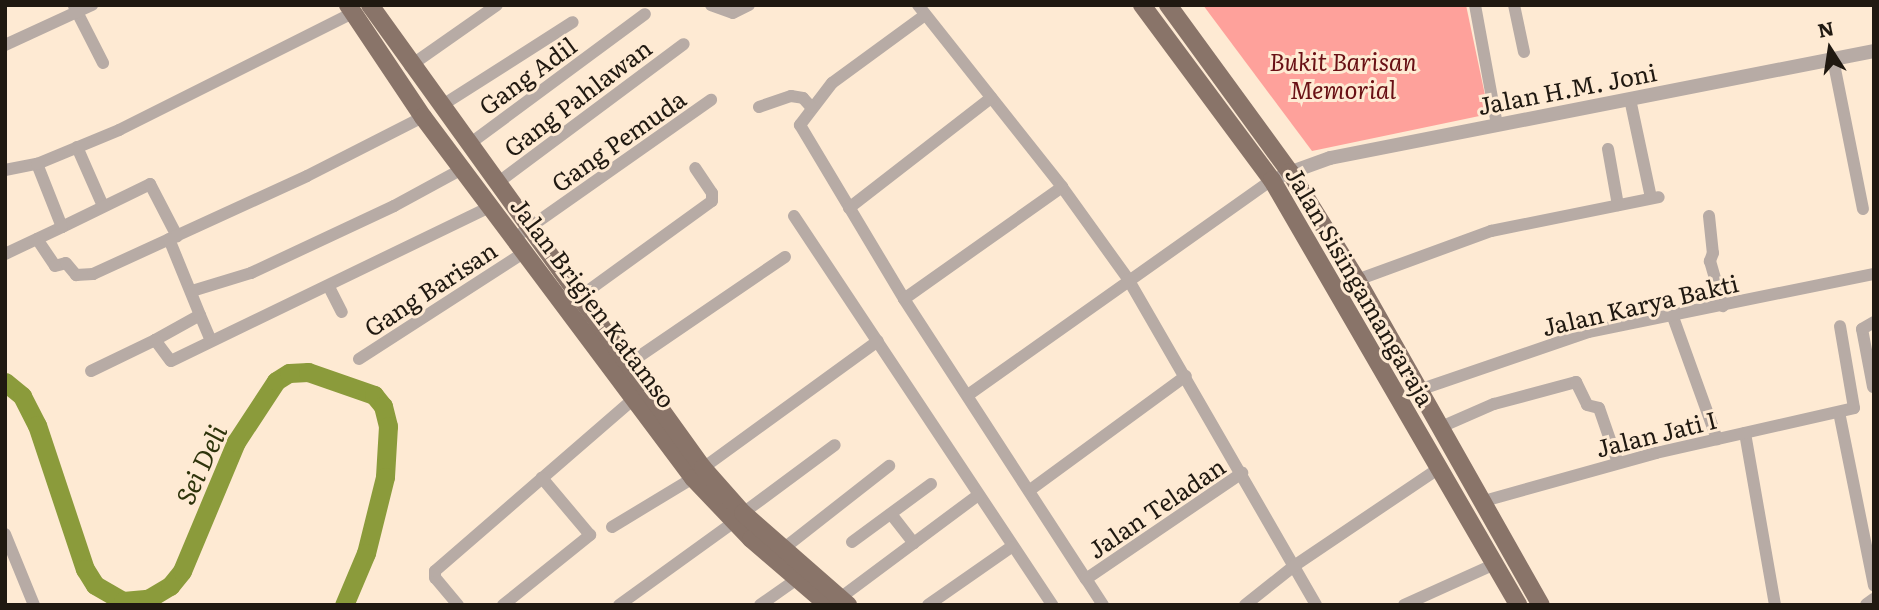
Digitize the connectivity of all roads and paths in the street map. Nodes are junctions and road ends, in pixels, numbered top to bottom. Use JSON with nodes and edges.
{"nodes":[{"id":1,"x":92,"y":5,"type":"edge"},
{"id":2,"x":497,"y":5,"type":"edge"},
{"id":3,"x":711,"y":5,"type":"edge"},
{"id":4,"x":748,"y":5,"type":"edge"},
{"id":5,"x":1142,"y":5,"type":"edge"},
{"id":6,"x":1168,"y":5,"type":"edge"},
{"id":7,"x":1475,"y":5,"type":"edge"},
{"id":8,"x":1514,"y":5,"type":"edge"},
{"id":9,"x":373,"y":7,"type":"edge"},
{"id":10,"x":75,"y":9,"type":"edge"},
{"id":11,"x":351,"y":9,"type":"edge"},
{"id":12,"x":922,"y":10,"type":"edge"},
{"id":13,"x":645,"y":14,"type":"dead end"},
{"id":14,"x":573,"y":22,"type":"dead end"},
{"id":15,"x":684,"y":44,"type":"dead end"},
{"id":16,"x":5,"y":46,"type":"edge"},
{"id":17,"x":1874,"y":51,"type":"edge"},
{"id":18,"x":1524,"y":52,"type":"dead end"},
{"id":19,"x":1833,"y":59,"type":"junction"},
{"id":20,"x":103,"y":63,"type":"dead end"},
{"id":21,"x":410,"y":66,"type":"junction"},
{"id":22,"x":991,"y":99,"type":"junction"},
{"id":23,"x":1630,"y":99,"type":"junction"},
{"id":24,"x":711,"y":100,"type":"dead end"},
{"id":25,"x":441,"y":106,"type":"junction"},
{"id":26,"x":759,"y":107,"type":"dead end"},
{"id":27,"x":811,"y":107,"type":"junction"},
{"id":28,"x":423,"y":117,"type":"junction"},
{"id":29,"x":1497,"y":125,"type":"junction"},
{"id":30,"x":468,"y":145,"type":"junction"},
{"id":31,"x":77,"y":147,"type":"junction"},
{"id":32,"x":1608,"y":149,"type":"dead end"},
{"id":33,"x":37,"y":164,"type":"junction"},
{"id":34,"x":464,"y":168,"type":"junction"},
{"id":35,"x":695,"y":168,"type":"dead end"},
{"id":36,"x":5,"y":170,"type":"edge"},
{"id":37,"x":1290,"y":172,"type":"junction"},
{"id":38,"x":1272,"y":180,"type":"junction"},
{"id":39,"x":496,"y":184,"type":"junction"},
{"id":40,"x":1062,"y":187,"type":"junction"},
{"id":41,"x":1618,"y":205,"type":"junction"},
{"id":42,"x":103,"y":206,"type":"junction"},
{"id":43,"x":492,"y":206,"type":"junction"},
{"id":44,"x":849,"y":208,"type":"junction"},
{"id":45,"x":1863,"y":209,"type":"dead end"},
{"id":46,"x":794,"y":216,"type":"dead end"},
{"id":47,"x":1709,"y":216,"type":"dead end"},
{"id":48,"x":62,"y":227,"type":"junction"},
{"id":49,"x":173,"y":238,"type":"junction"},
{"id":50,"x":37,"y":239,"type":"junction"},
{"id":51,"x":522,"y":240,"type":"junction"},
{"id":52,"x":5,"y":254,"type":"edge"},
{"id":53,"x":785,"y":257,"type":"dead end"},
{"id":54,"x":1874,"y":274,"type":"edge"},
{"id":55,"x":1128,"y":279,"type":"junction"},
{"id":56,"x":1357,"y":280,"type":"junction"},
{"id":57,"x":330,"y":287,"type":"junction"},
{"id":58,"x":192,"y":291,"type":"junction"},
{"id":59,"x":578,"y":298,"type":"junction"},
{"id":60,"x":904,"y":299,"type":"junction"},
{"id":61,"x":1723,"y":306,"type":"junction"},
{"id":62,"x":342,"y":312,"type":"dead end"},
{"id":63,"x":200,"y":315,"type":"junction"},
{"id":64,"x":1674,"y":317,"type":"junction"},
{"id":65,"x":1874,"y":322,"type":"edge"},
{"id":66,"x":1840,"y":326,"type":"dead end"},
{"id":67,"x":155,"y":340,"type":"junction"},
{"id":68,"x":211,"y":341,"type":"junction"},
{"id":69,"x":878,"y":341,"type":"junction"},
{"id":70,"x":618,"y":358,"type":"junction"},
{"id":71,"x":359,"y":359,"type":"dead end"},
{"id":72,"x":91,"y":372,"type":"dead end"},
{"id":73,"x":1186,"y":376,"type":"junction"},
{"id":74,"x":1873,"y":387,"type":"edge"},
{"id":75,"x":1419,"y":390,"type":"junction"},
{"id":76,"x":968,"y":395,"type":"junction"},
{"id":77,"x":635,"y":398,"type":"junction"},
{"id":78,"x":1839,"y":412,"type":"junction"},
{"id":79,"x":1441,"y":427,"type":"junction"},
{"id":80,"x":1745,"y":433,"type":"junction"},
{"id":81,"x":1717,"y":439,"type":"junction"},
{"id":82,"x":835,"y":446,"type":"dead end"},
{"id":83,"x":1618,"y":463,"type":"junction"},
{"id":84,"x":889,"y":466,"type":"dead end"},
{"id":85,"x":1438,"y":469,"type":"junction"},
{"id":86,"x":698,"y":473,"type":"junction"},
{"id":87,"x":1242,"y":473,"type":"junction"},
{"id":88,"x":542,"y":478,"type":"junction"},
{"id":89,"x":931,"y":484,"type":"dead end"},
{"id":90,"x":1030,"y":490,"type":"junction"},
{"id":91,"x":978,"y":495,"type":"junction"},
{"id":92,"x":1484,"y":501,"type":"junction"},
{"id":93,"x":891,"y":514,"type":"junction"},
{"id":94,"x":738,"y":517,"type":"junction"},
{"id":95,"x":612,"y":527,"type":"dead end"},
{"id":96,"x":5,"y":534,"type":"edge"},
{"id":97,"x":852,"y":542,"type":"dead end"},
{"id":98,"x":914,"y":543,"type":"junction"},
{"id":99,"x":1011,"y":547,"type":"junction"},
{"id":100,"x":783,"y":549,"type":"junction"},
{"id":101,"x":1496,"y":564,"type":"junction"},
{"id":102,"x":1294,"y":566,"type":"junction"},
{"id":103,"x":797,"y":579,"type":"junction"},
{"id":104,"x":1086,"y":579,"type":"junction"},
{"id":105,"x":1874,"y":585,"type":"edge"},
{"id":106,"x":1874,"y":600,"type":"edge"},
{"id":107,"x":839,"y":603,"type":"edge"},
{"id":108,"x":34,"y":605,"type":"edge"},
{"id":109,"x":458,"y":605,"type":"edge"},
{"id":110,"x":503,"y":605,"type":"edge"},
{"id":111,"x":619,"y":605,"type":"edge"},
{"id":112,"x":760,"y":605,"type":"edge"},
{"id":113,"x":928,"y":605,"type":"edge"},
{"id":114,"x":1052,"y":605,"type":"edge"},
{"id":115,"x":1103,"y":605,"type":"edge"},
{"id":116,"x":1245,"y":605,"type":"edge"},
{"id":117,"x":1316,"y":605,"type":"edge"},
{"id":118,"x":1404,"y":605,"type":"edge"},
{"id":119,"x":1518,"y":605,"type":"edge"},
{"id":120,"x":1541,"y":605,"type":"edge"},
{"id":121,"x":1775,"y":605,"type":"edge"},
{"id":122,"x":1867,"y":605,"type":"edge"}],
"edges":[{"from":1,"to":10,"type":"street"},
{"from":2,"to":21,"type":"street"},
{"from":3,"to":4,"type":"street"},
{"from":5,"to":38,"type":"main road","name":"Jalan Sisingamangaraja"},
{"from":6,"to":37,"type":"main road","name":"Jalan Sisingamangaraja"},
{"from":7,"to":29,"type":"street"},
{"from":8,"to":18,"type":"street"},
{"from":9,"to":21,"type":"main road","name":"Jalan Brigjen Katamso"},
{"from":10,"to":16,"type":"street"},
{"from":10,"to":20,"type":"street"},
{"from":11,"to":28,"type":"main road","name":"Jalan Brigjen Katamso"},
{"from":11,"to":31,"type":"street"},
{"from":12,"to":22,"type":"street"},
{"from":12,"to":27,"type":"street"},
{"from":13,"to":30,"type":"street","name":"Gang Adil"},
{"from":14,"to":25,"type":"street"},
{"from":15,"to":39,"type":"street","name":"Gang Pahlawan"},
{"from":17,"to":19,"type":"street","name":"Jalan H.M. Joni"},
{"from":19,"to":23,"type":"street","name":"Jalan H.M. Joni"},
{"from":19,"to":45,"type":"street"},
{"from":21,"to":25,"type":"main road","name":"Jalan Brigjen Katamso"},
{"from":22,"to":40,"type":"street"},
{"from":22,"to":44,"type":"street"},
{"from":23,"to":29,"type":"street","name":"Jalan H.M. Joni"},
{"from":23,"to":41,"type":"street"},
{"from":24,"to":51,"type":"street","name":"Gang Pemuda"},
{"from":25,"to":30,"type":"main road","name":"Jalan Brigjen Katamso"},
{"from":26,"to":27,"type":"street"},
{"from":27,"to":44,"type":"street"},
{"from":28,"to":34,"type":"main road","name":"Jalan Brigjen Katamso"},
{"from":28,"to":49,"type":"street"},
{"from":29,"to":37,"type":"street","name":"Jalan H.M. Joni"},
{"from":30,"to":39,"type":"main road","name":"Jalan Brigjen Katamso"},
{"from":31,"to":33,"type":"street"},
{"from":31,"to":42,"type":"street"},
{"from":32,"to":41,"type":"street"},
{"from":33,"to":36,"type":"street"},
{"from":33,"to":48,"type":"street"},
{"from":34,"to":43,"type":"main road","name":"Jalan Brigjen Katamso"},
{"from":34,"to":58,"type":"street"},
{"from":35,"to":59,"type":"street"},
{"from":37,"to":38,"type":"street","name":"Jalan H.M. Joni"},
{"from":37,"to":56,"type":"main road","name":"Jalan Sisingamangaraja"},
{"from":38,"to":55,"type":"street"},
{"from":38,"to":85,"type":"main road","name":"Jalan Sisingamangaraja"},
{"from":39,"to":51,"type":"main road","name":"Jalan Brigjen Katamso"},
{"from":40,"to":55,"type":"street"},
{"from":40,"to":60,"type":"street"},
{"from":41,"to":56,"type":"street"},
{"from":42,"to":48,"type":"street"},
{"from":42,"to":49,"type":"street"},
{"from":43,"to":51,"type":"main road","name":"Jalan Brigjen Katamso"},
{"from":43,"to":57,"type":"street"},
{"from":44,"to":60,"type":"street"},
{"from":46,"to":69,"type":"street"},
{"from":47,"to":61,"type":"street"},
{"from":48,"to":50,"type":"street"},
{"from":49,"to":50,"type":"street"},
{"from":49,"to":58,"type":"street"},
{"from":50,"to":52,"type":"street"},
{"from":51,"to":59,"type":"main road","name":"Jalan Brigjen Katamso"},
{"from":51,"to":70,"type":"main road","name":"Jalan Brigjen Katamso"},
{"from":51,"to":71,"type":"street","name":"Gang Barisan"},
{"from":53,"to":70,"type":"street"},
{"from":54,"to":61,"type":"street","name":"Jalan Karya Bakti"},
{"from":55,"to":73,"type":"street"},
{"from":55,"to":76,"type":"street"},
{"from":56,"to":75,"type":"main road","name":"Jalan Sisingamangaraja"},
{"from":57,"to":62,"type":"street"},
{"from":57,"to":68,"type":"street"},
{"from":58,"to":63,"type":"street"},
{"from":59,"to":70,"type":"main road","name":"Jalan Brigjen Katamso"},
{"from":60,"to":76,"type":"street"},
{"from":61,"to":64,"type":"street","name":"Jalan Karya Bakti"},
{"from":63,"to":67,"type":"street"},
{"from":63,"to":68,"type":"street"},
{"from":64,"to":75,"type":"street","name":"Jalan Karya Bakti"},
{"from":64,"to":81,"type":"street"},
{"from":65,"to":74,"type":"street"},
{"from":66,"to":78,"type":"street","name":"Jalan Jati I"},
{"from":67,"to":68,"type":"street"},
{"from":67,"to":72,"type":"street"},
{"from":69,"to":86,"type":"street"},
{"from":69,"to":91,"type":"street"},
{"from":70,"to":77,"type":"main road","name":"Jalan Brigjen Katamso"},
{"from":70,"to":86,"type":"main road","name":"Jalan Brigjen Katamso"},
{"from":73,"to":87,"type":"street"},
{"from":73,"to":90,"type":"street"},
{"from":75,"to":79,"type":"main road","name":"Jalan Sisingamangaraja"},
{"from":76,"to":90,"type":"street"},
{"from":77,"to":86,"type":"main road","name":"Jalan Brigjen Katamso"},
{"from":77,"to":88,"type":"street"},
{"from":78,"to":80,"type":"street","name":"Jalan Jati I"},
{"from":78,"to":105,"type":"street"},
{"from":79,"to":83,"type":"street"},
{"from":79,"to":92,"type":"main road","name":"Jalan Sisingamangaraja"},
{"from":80,"to":81,"type":"street","name":"Jalan Jati I"},
{"from":80,"to":121,"type":"street"},
{"from":81,"to":83,"type":"street","name":"Jalan Jati I"},
{"from":82,"to":94,"type":"street"},
{"from":83,"to":92,"type":"street","name":"Jalan Jati I"},
{"from":84,"to":100,"type":"street"},
{"from":85,"to":101,"type":"main road","name":"Jalan Sisingamangaraja"},
{"from":85,"to":102,"type":"street"},
{"from":86,"to":94,"type":"main road","name":"Jalan Brigjen Katamso"},
{"from":86,"to":95,"type":"street"},
{"from":87,"to":102,"type":"street","name":"Jalan Teladan"},
{"from":87,"to":104,"type":"street","name":"Jalan Teladan"},
{"from":88,"to":109,"type":"street"},
{"from":88,"to":110,"type":"street"},
{"from":89,"to":93,"type":"street"},
{"from":90,"to":104,"type":"street"},
{"from":91,"to":98,"type":"street"},
{"from":91,"to":99,"type":"street"},
{"from":92,"to":120,"type":"main road","name":"Jalan Sisingamangaraja"},
{"from":93,"to":97,"type":"street"},
{"from":93,"to":98,"type":"street"},
{"from":94,"to":100,"type":"main road","name":"Jalan Brigjen Katamso"},
{"from":94,"to":103,"type":"main road","name":"Jalan Brigjen Katamso"},
{"from":94,"to":111,"type":"street"},
{"from":96,"to":108,"type":"street"},
{"from":98,"to":107,"type":"street"},
{"from":99,"to":113,"type":"street"},
{"from":99,"to":114,"type":"street"},
{"from":100,"to":107,"type":"main road","name":"Jalan Brigjen Katamso"},
{"from":101,"to":118,"type":"street"},
{"from":101,"to":119,"type":"main road","name":"Jalan Sisingamangaraja"},
{"from":102,"to":116,"type":"street"},
{"from":102,"to":117,"type":"street","name":"Jalan Teladan"},
{"from":103,"to":107,"type":"main road","name":"Jalan Brigjen Katamso"},
{"from":103,"to":112,"type":"street"},
{"from":104,"to":115,"type":"street","name":"Jalan Teladan"},
{"from":106,"to":122,"type":"street"}]}
